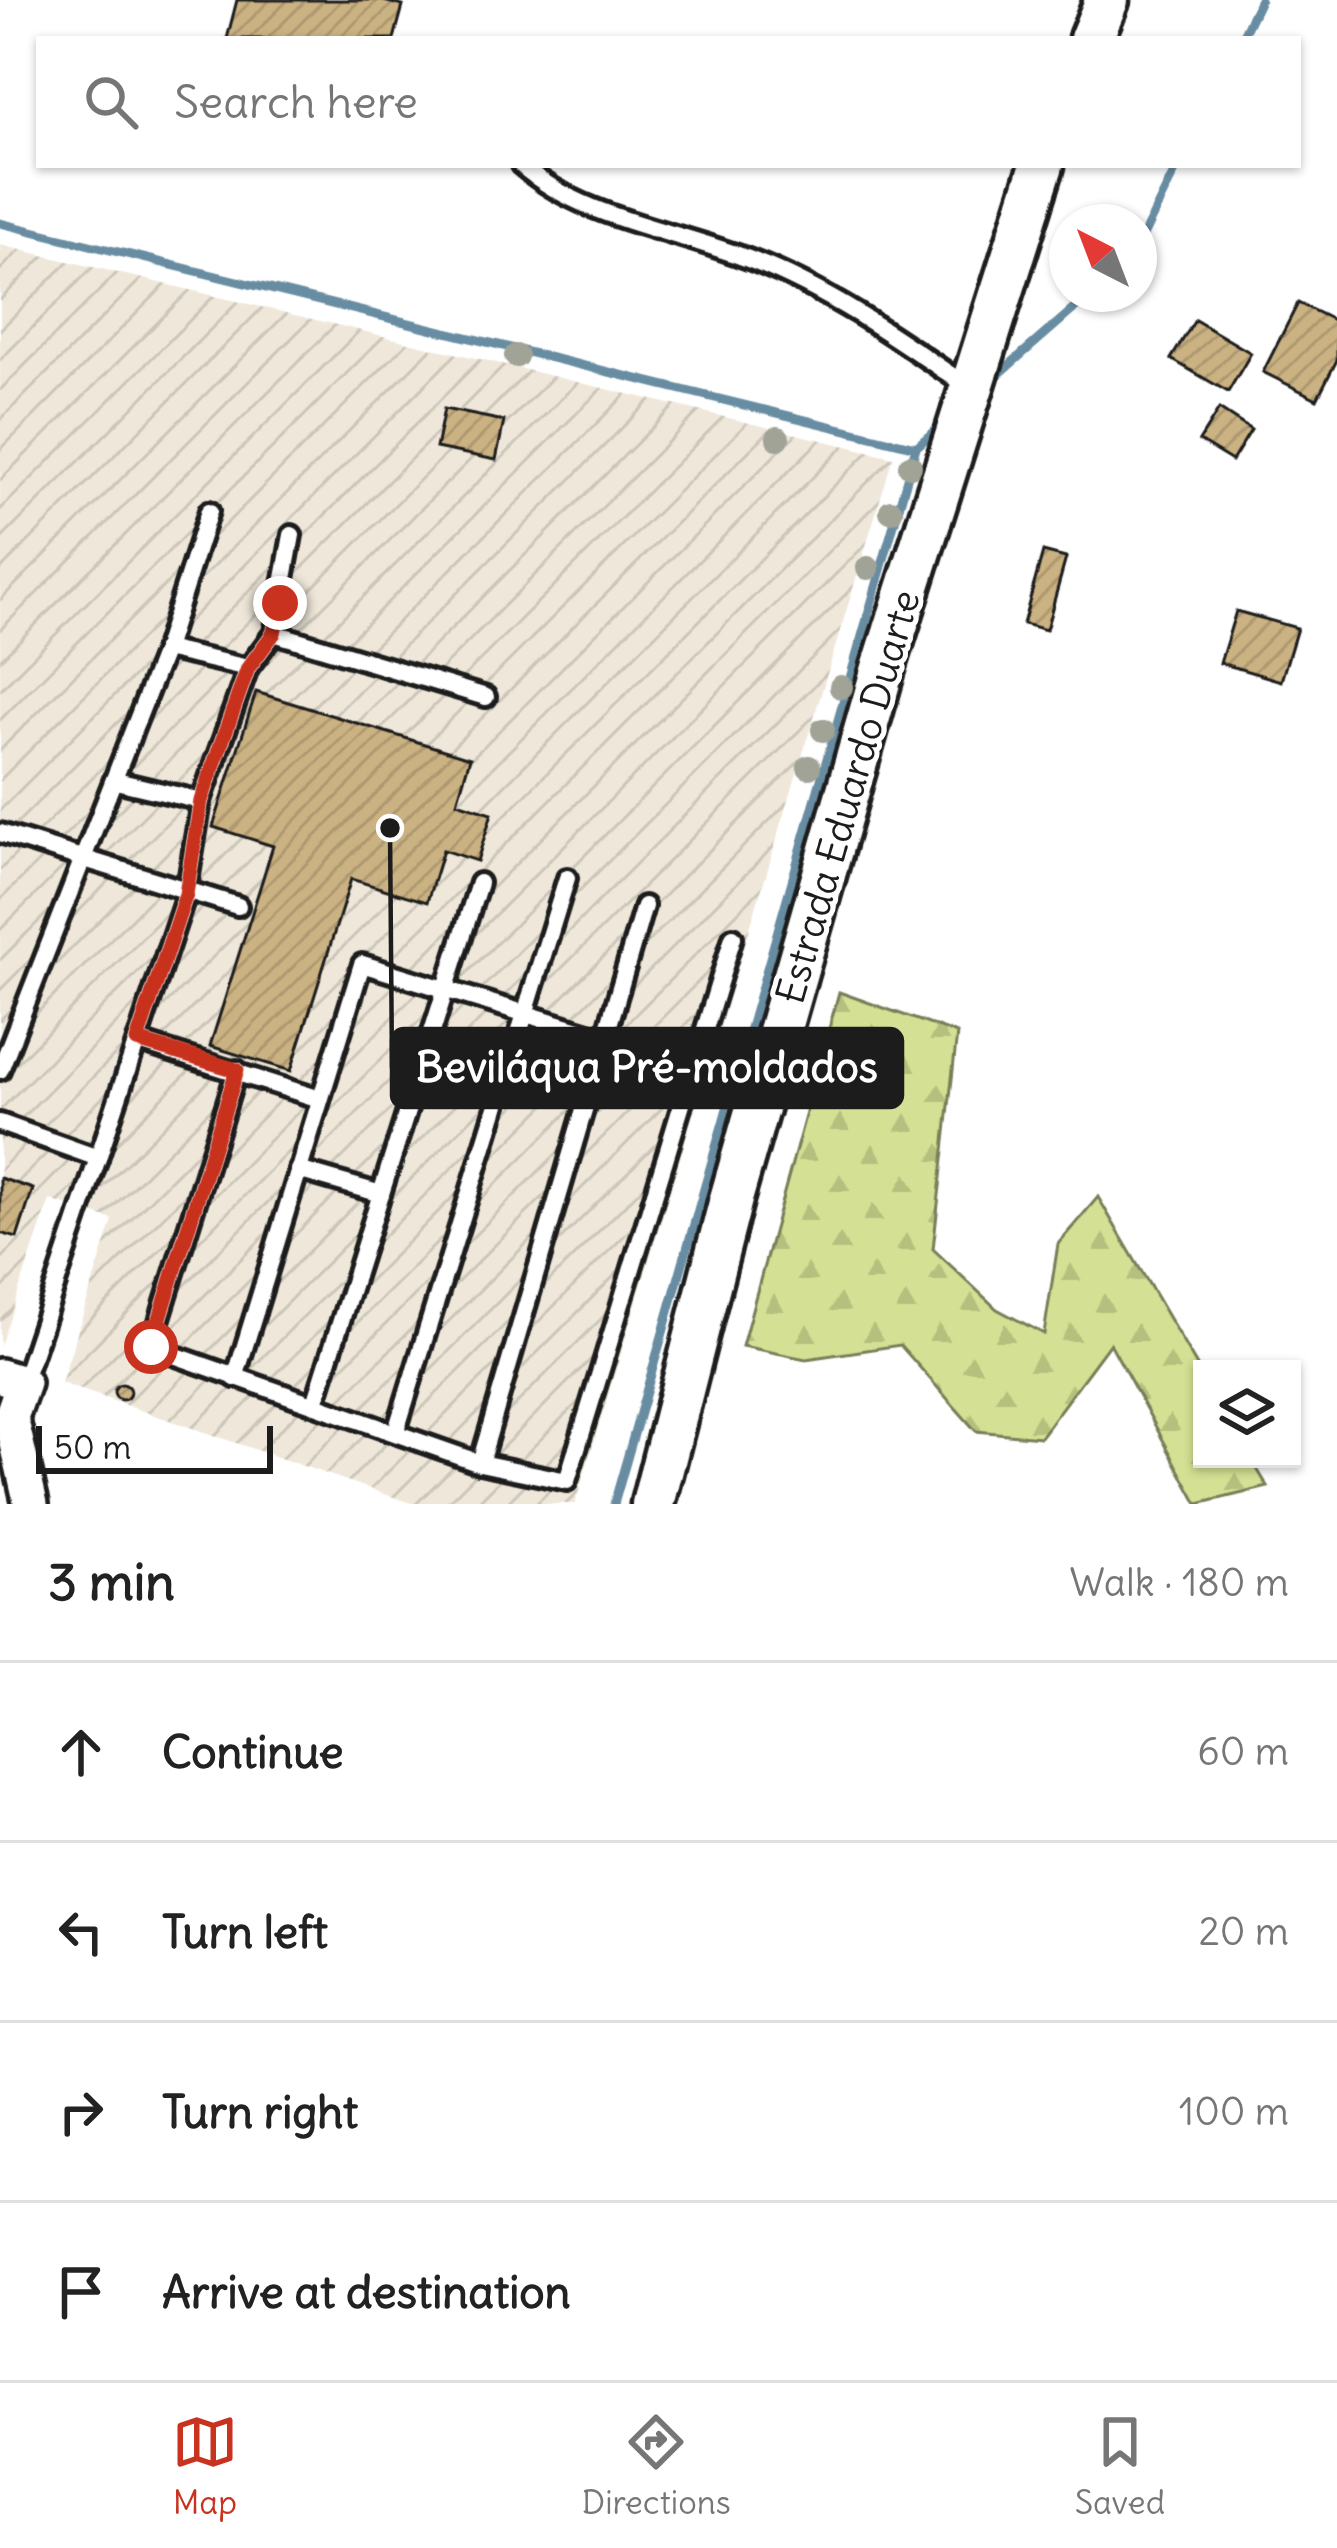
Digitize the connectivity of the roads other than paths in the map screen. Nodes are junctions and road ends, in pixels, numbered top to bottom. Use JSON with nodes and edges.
{"nodes":[{"id":1,"x":1107,"y":0,"type":"edge"},
{"id":2,"x":1092,"y":36,"type":"edge"},
{"id":3,"x":526,"y":168,"type":"edge"},
{"id":4,"x":1041,"y":168,"type":"edge"},
{"id":5,"x":972,"y":390,"type":"junction"},
{"id":6,"x":209,"y":512,"type":"dead end"},
{"id":7,"x":292,"y":536,"type":"dead end"},
{"id":8,"x":274,"y":633,"type":"junction"},
{"id":9,"x":165,"y":649,"type":"junction"},
{"id":10,"x":248,"y":668,"type":"junction"},
{"id":11,"x":486,"y":698,"type":"dead end"},
{"id":12,"x":116,"y":781,"type":"junction"},
{"id":13,"x":201,"y":801,"type":"junction"},
{"id":14,"x":0,"y":832,"type":"edge"},
{"id":15,"x":80,"y":859,"type":"junction"},
{"id":16,"x":567,"y":878,"type":"dead end"},
{"id":17,"x":479,"y":883,"type":"dead end"},
{"id":18,"x":186,"y":894,"type":"junction"},
{"id":19,"x":238,"y":906,"type":"dead end"},
{"id":20,"x":644,"y":906,"type":"dead end"},
{"id":21,"x":733,"y":937,"type":"dead end"},
{"id":22,"x":445,"y":989,"type":"junction"},
{"id":23,"x":525,"y":1014,"type":"junction"},
{"id":24,"x":605,"y":1038,"type":"junction"},
{"id":25,"x":137,"y":1041,"type":"junction"},
{"id":26,"x":694,"y":1065,"type":"junction"},
{"id":27,"x":0,"y":1070,"type":"edge"},
{"id":28,"x":237,"y":1070,"type":"junction"},
{"id":29,"x":320,"y":1099,"type":"junction"},
{"id":30,"x":0,"y":1123,"type":"edge"},
{"id":31,"x":98,"y":1158,"type":"junction"},
{"id":32,"x":298,"y":1170,"type":"junction"},
{"id":33,"x":381,"y":1194,"type":"junction"},
{"id":34,"x":236,"y":1378,"type":"junction"},
{"id":35,"x":11,"y":1380,"type":"edge"},
{"id":36,"x":315,"y":1403,"type":"junction"},
{"id":37,"x":6,"y":1421,"type":"edge"},
{"id":38,"x":396,"y":1431,"type":"junction"},
{"id":39,"x":480,"y":1463,"type":"junction"},
{"id":40,"x":31,"y":1504,"type":"edge"},
{"id":41,"x":653,"y":1504,"type":"edge"}],
"edges":[{"from":1,"to":2,"type":"street"},
{"from":3,"to":5,"type":"lane"},
{"from":4,"to":5,"type":"street","name":"Estrada Eduardo Duarte"},
{"from":5,"to":41,"type":"street","name":"Estrada Eduardo Duarte"},
{"from":6,"to":9,"type":"lane"},
{"from":7,"to":8,"type":"lane"},
{"from":8,"to":10,"type":"lane"},
{"from":8,"to":11,"type":"lane"},
{"from":9,"to":10,"type":"lane"},
{"from":9,"to":12,"type":"lane"},
{"from":10,"to":13,"type":"lane"},
{"from":12,"to":13,"type":"lane"},
{"from":12,"to":15,"type":"lane"},
{"from":13,"to":18,"type":"lane"},
{"from":14,"to":15,"type":"lane"},
{"from":15,"to":18,"type":"lane"},
{"from":15,"to":27,"type":"lane"},
{"from":16,"to":23,"type":"lane"},
{"from":17,"to":22,"type":"lane"},
{"from":18,"to":19,"type":"lane"},
{"from":18,"to":25,"type":"lane"},
{"from":20,"to":24,"type":"lane"},
{"from":21,"to":26,"type":"lane"},
{"from":22,"to":23,"type":"lane"},
{"from":22,"to":29,"type":"lane"},
{"from":22,"to":33,"type":"lane"},
{"from":23,"to":24,"type":"lane"},
{"from":23,"to":38,"type":"lane"},
{"from":24,"to":26,"type":"lane"},
{"from":24,"to":39,"type":"lane"},
{"from":25,"to":28,"type":"lane"},
{"from":25,"to":31,"type":"lane"},
{"from":26,"to":39,"type":"lane"},
{"from":28,"to":29,"type":"lane"},
{"from":28,"to":34,"type":"lane"},
{"from":29,"to":32,"type":"lane"},
{"from":30,"to":31,"type":"lane"},
{"from":31,"to":35,"type":"lane"},
{"from":32,"to":33,"type":"lane"},
{"from":32,"to":34,"type":"lane"},
{"from":33,"to":36,"type":"lane"},
{"from":34,"to":36,"type":"lane"},
{"from":35,"to":37,"type":"street"},
{"from":36,"to":38,"type":"lane"},
{"from":37,"to":40,"type":"street"},
{"from":38,"to":39,"type":"lane"}]}
